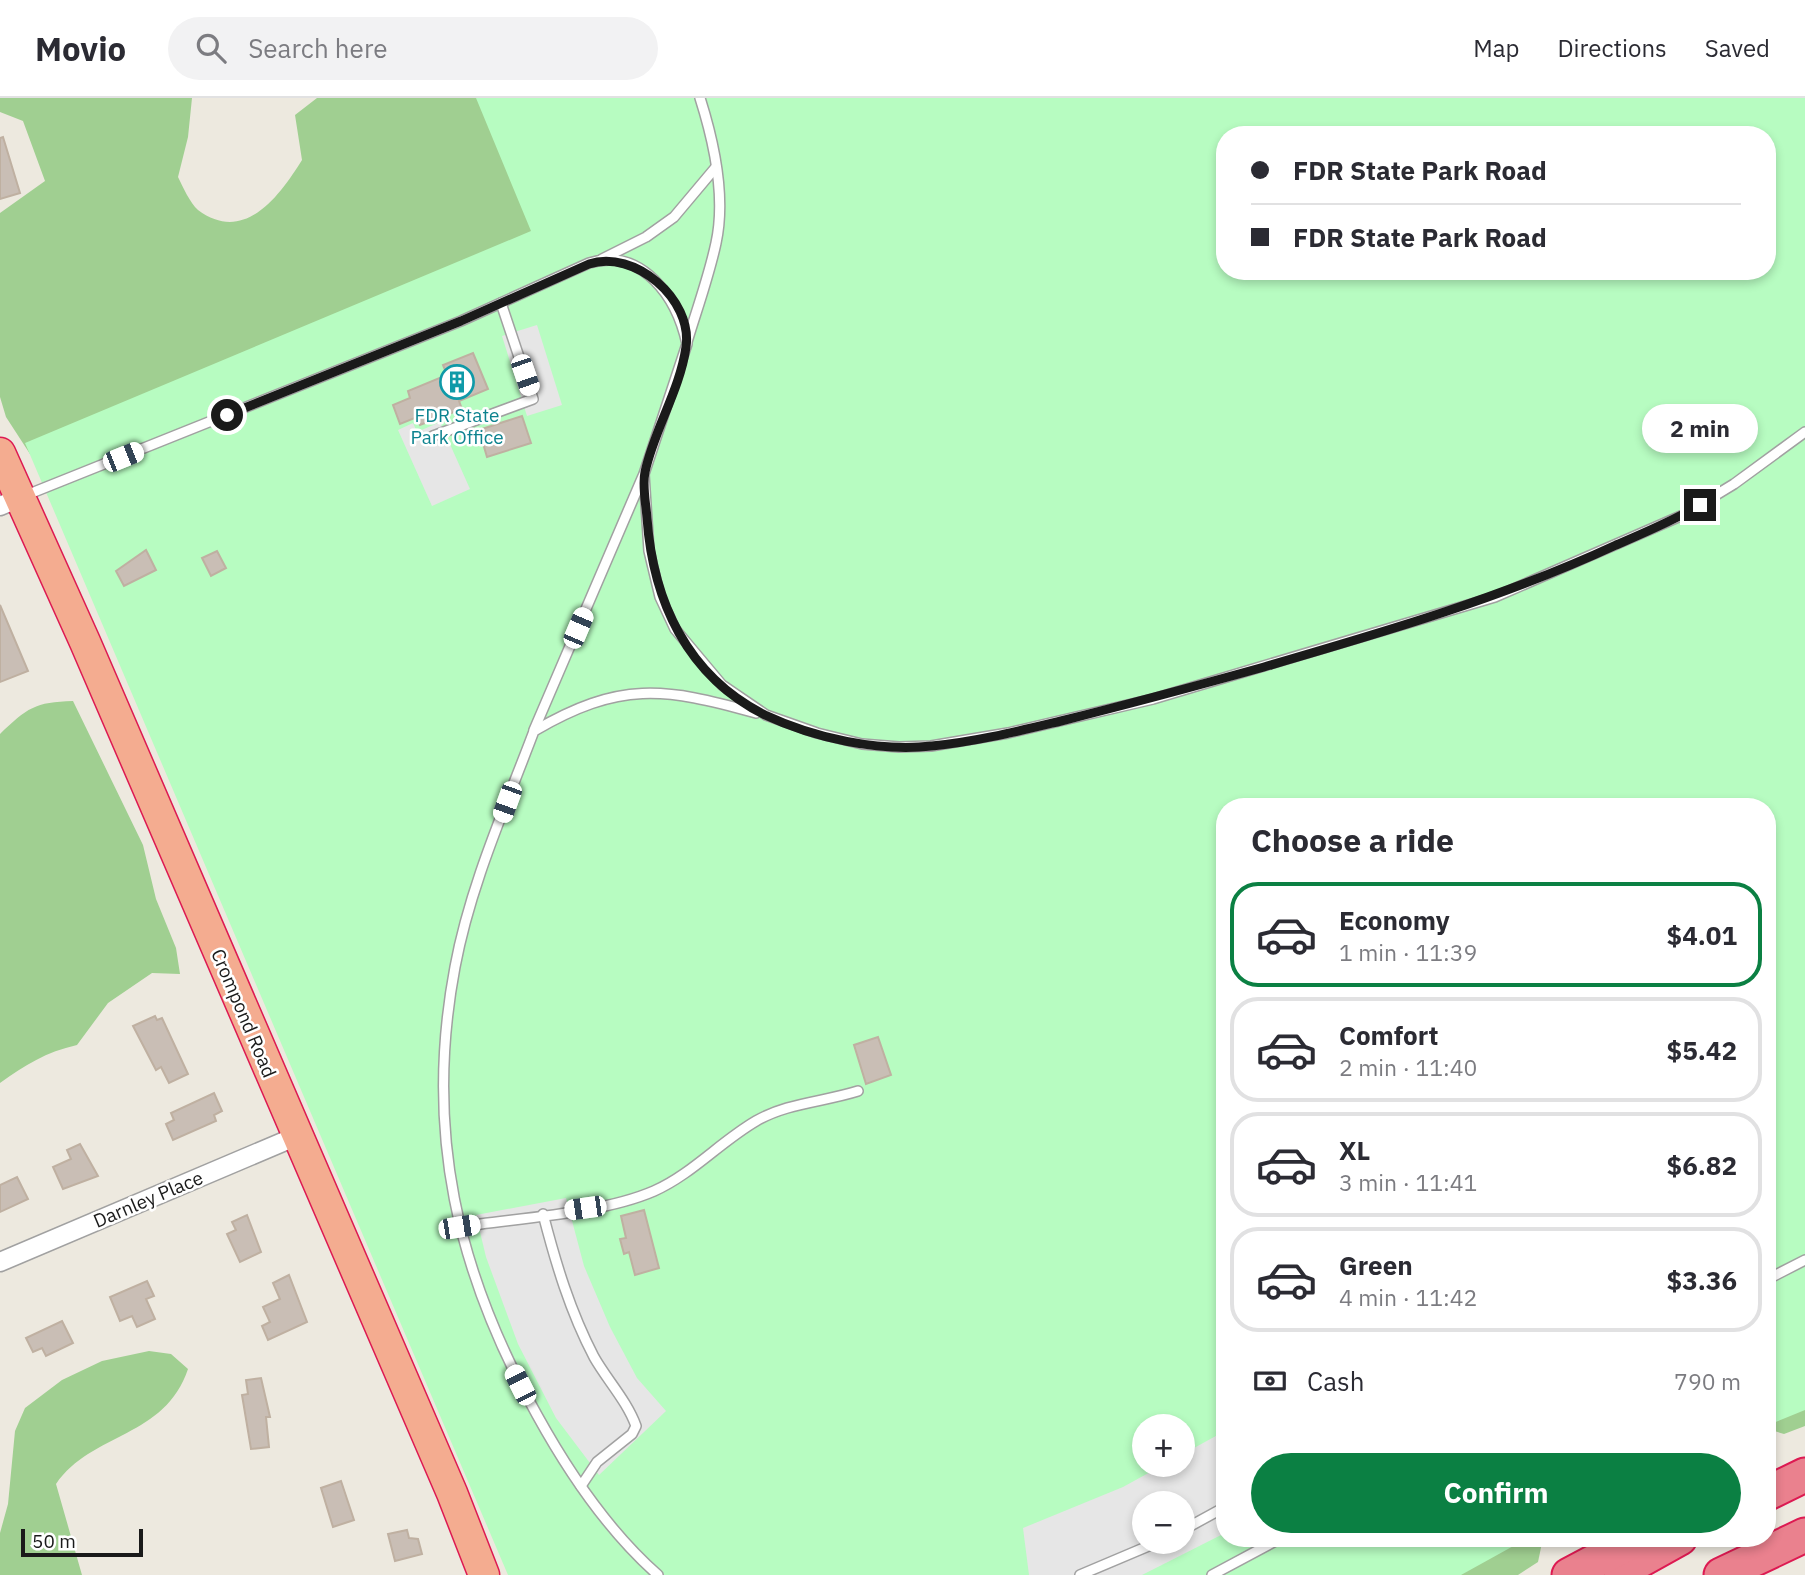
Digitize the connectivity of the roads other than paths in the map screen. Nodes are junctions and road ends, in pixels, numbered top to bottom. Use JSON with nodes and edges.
{"nodes":[{"id":1,"x":700,"y":98,"type":"edge"},
{"id":2,"x":716,"y":167,"type":"junction"},
{"id":3,"x":600,"y":260,"type":"junction"},
{"id":4,"x":501,"y":303,"type":"junction"},
{"id":5,"x":687,"y":344,"type":"junction"},
{"id":6,"x":1805,"y":432,"type":"edge"},
{"id":7,"x":433,"y":436,"type":"dead end"},
{"id":8,"x":0,"y":453,"type":"edge"},
{"id":9,"x":644,"y":474,"type":"junction"},
{"id":10,"x":10,"y":502,"type":"edge"},
{"id":11,"x":766,"y":715,"type":"junction"},
{"id":12,"x":534,"y":731,"type":"junction"},
{"id":13,"x":858,"y":1091,"type":"dead end"},
{"id":14,"x":297,"y":1136,"type":"junction"},
{"id":15,"x":543,"y":1214,"type":"junction"},
{"id":16,"x":459,"y":1227,"type":"junction"},
{"id":17,"x":1805,"y":1260,"type":"edge"},
{"id":18,"x":0,"y":1262,"type":"edge"},
{"id":19,"x":1776,"y":1275,"type":"edge"},
{"id":20,"x":1805,"y":1469,"type":"edge"},
{"id":21,"x":1776,"y":1474,"type":"edge"},
{"id":22,"x":1805,"y":1475,"type":"edge"},
{"id":23,"x":581,"y":1486,"type":"junction"},
{"id":24,"x":1776,"y":1489,"type":"edge"},
{"id":25,"x":1216,"y":1512,"type":"edge"},
{"id":26,"x":1195,"y":1523,"type":"edge"},
{"id":27,"x":1805,"y":1535,"type":"edge"},
{"id":28,"x":1264,"y":1547,"type":"edge"},
{"id":29,"x":1622,"y":1547,"type":"edge"},
{"id":30,"x":1663,"y":1547,"type":"edge"},
{"id":31,"x":1132,"y":1553,"type":"edge"},
{"id":32,"x":1805,"y":1559,"type":"edge"},
{"id":33,"x":484,"y":1575,"type":"edge"},
{"id":34,"x":658,"y":1575,"type":"edge"},
{"id":35,"x":1080,"y":1575,"type":"edge"},
{"id":36,"x":1212,"y":1575,"type":"edge"},
{"id":37,"x":1569,"y":1575,"type":"edge"},
{"id":38,"x":1614,"y":1575,"type":"edge"},
{"id":39,"x":1721,"y":1575,"type":"edge"},
{"id":40,"x":1774,"y":1575,"type":"edge"}],
"edges":[{"from":1,"to":2,"type":"lane"},
{"from":2,"to":3,"type":"lane"},
{"from":2,"to":5,"type":"lane"},
{"from":3,"to":4,"type":"lane"},
{"from":3,"to":5,"type":"lane"},
{"from":4,"to":7,"type":"lane"},
{"from":4,"to":10,"type":"lane"},
{"from":5,"to":9,"type":"lane"},
{"from":6,"to":11,"type":"lane"},
{"from":8,"to":10,"type":"highway","name":"Crompond Road"},
{"from":9,"to":11,"type":"lane"},
{"from":9,"to":12,"type":"lane"},
{"from":10,"to":14,"type":"highway","name":"Crompond Road"},
{"from":11,"to":12,"type":"lane"},
{"from":12,"to":16,"type":"lane"},
{"from":13,"to":15,"type":"lane"},
{"from":14,"to":18,"type":"street","name":"Darnley Place"},
{"from":14,"to":33,"type":"highway","name":"Crompond Road"},
{"from":15,"to":16,"type":"lane"},
{"from":15,"to":23,"type":"lane"},
{"from":16,"to":23,"type":"lane"},
{"from":17,"to":19,"type":"lane"},
{"from":20,"to":21,"type":"highway"},
{"from":22,"to":24,"type":"highway"},
{"from":23,"to":34,"type":"lane"},
{"from":25,"to":26,"type":"lane"},
{"from":27,"to":39,"type":"highway"},
{"from":28,"to":36,"type":"lane"},
{"from":29,"to":37,"type":"highway"},
{"from":30,"to":38,"type":"highway"},
{"from":31,"to":35,"type":"lane"},
{"from":32,"to":40,"type":"highway"}]}
